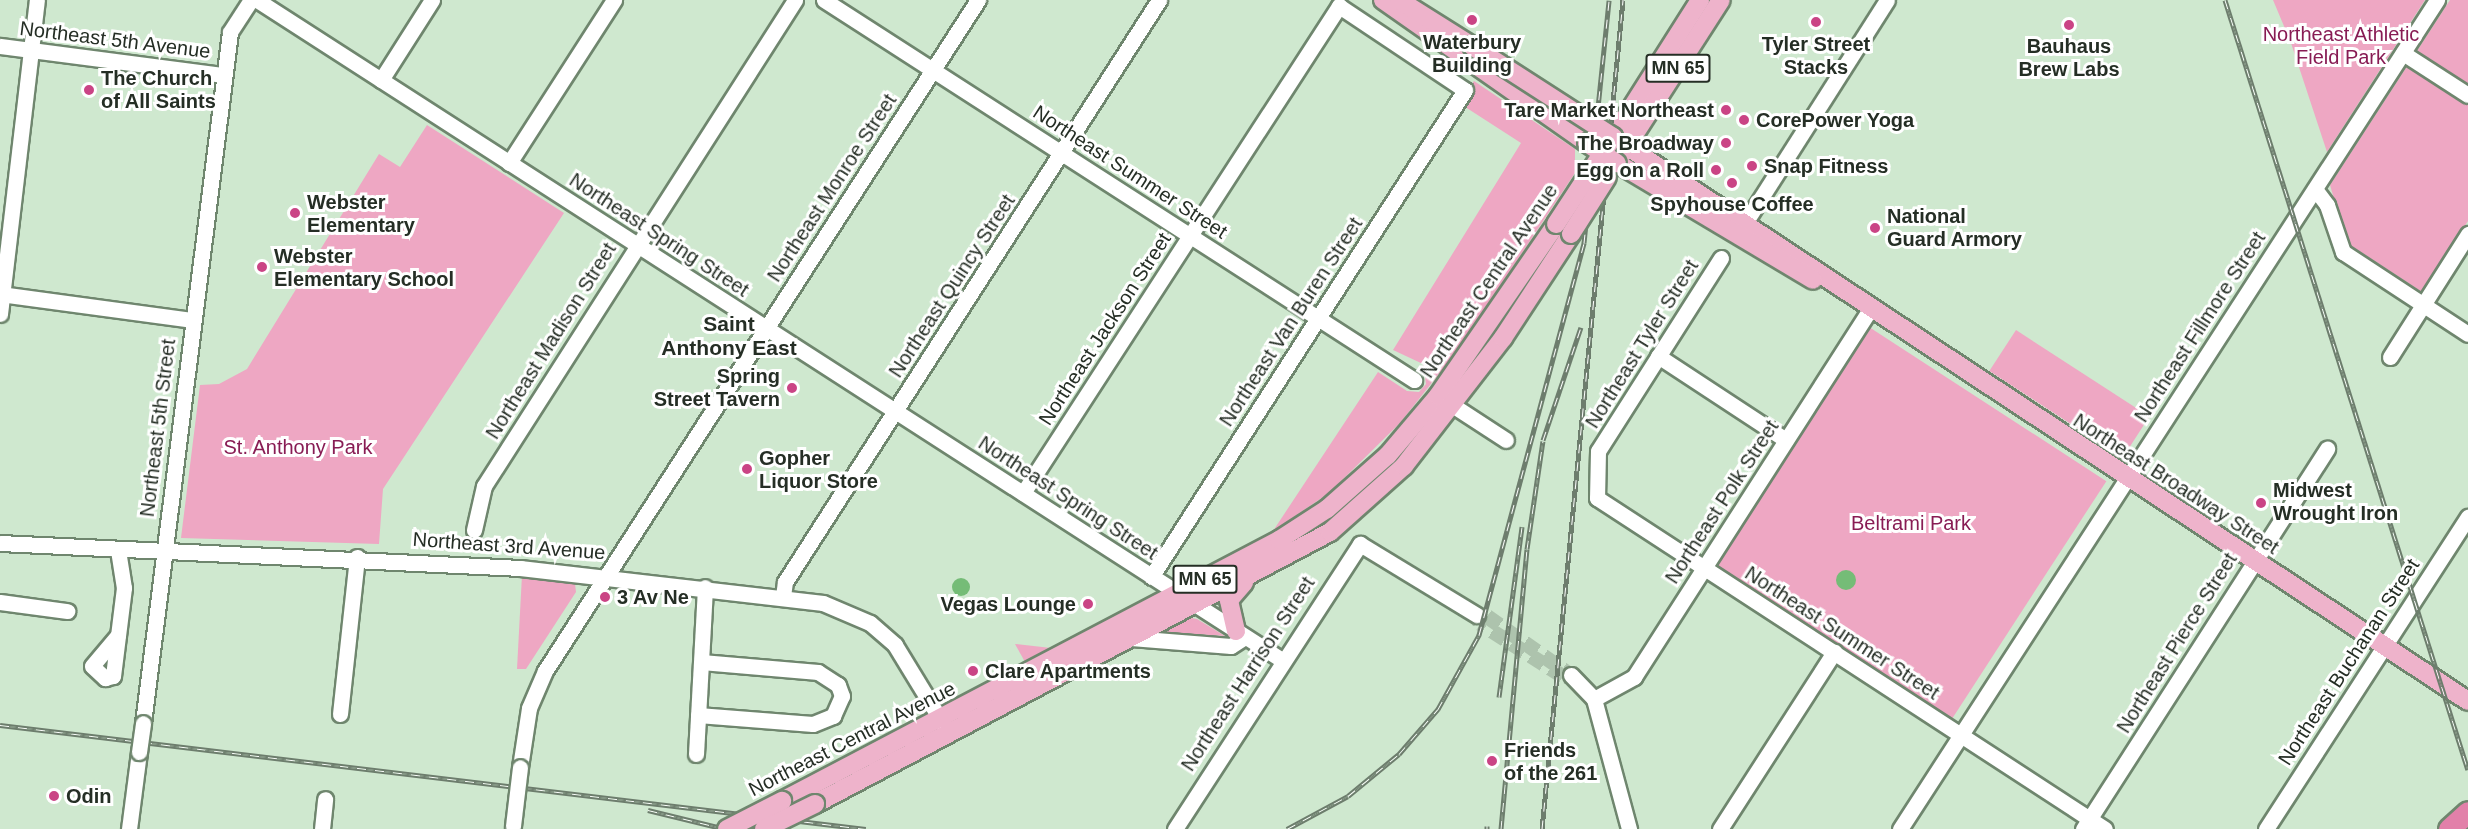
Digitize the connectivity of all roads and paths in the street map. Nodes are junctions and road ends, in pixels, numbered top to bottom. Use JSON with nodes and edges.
{"nodes":[{"id":1,"x":37,"y":0,"type":"edge"},
{"id":2,"x":251,"y":0,"type":"edge"},
{"id":3,"x":257,"y":0,"type":"edge"},
{"id":4,"x":432,"y":0,"type":"edge"},
{"id":5,"x":614,"y":0,"type":"edge"},
{"id":6,"x":795,"y":0,"type":"edge"},
{"id":7,"x":824,"y":0,"type":"edge"},
{"id":8,"x":978,"y":0,"type":"edge"},
{"id":9,"x":1160,"y":0,"type":"edge"},
{"id":10,"x":1383,"y":0,"type":"edge"},
{"id":11,"x":1400,"y":0,"type":"edge"},
{"id":12,"x":1700,"y":0,"type":"edge"},
{"id":13,"x":1887,"y":0,"type":"edge"},
{"id":14,"x":2437,"y":0,"type":"edge"},
{"id":15,"x":1720,"y":2,"type":"edge"},
{"id":16,"x":0,"y":46,"type":"edge"},
{"id":17,"x":31,"y":50,"type":"junction"},
{"id":18,"x":1468,"y":53,"type":"junction"},
{"id":19,"x":2403,"y":53,"type":"junction"},
{"id":20,"x":933,"y":70,"type":"junction"},
{"id":21,"x":224,"y":75,"type":"junction"},
{"id":22,"x":381,"y":80,"type":"junction"},
{"id":23,"x":1466,"y":90,"type":"joint"},
{"id":24,"x":2468,"y":95,"type":"edge"},
{"id":25,"x":1620,"y":141,"type":"junction"},
{"id":26,"x":1062,"y":154,"type":"junction"},
{"id":27,"x":1610,"y":158,"type":"junction"},
{"id":28,"x":509,"y":163,"type":"junction"},
{"id":29,"x":2315,"y":189,"type":"junction"},
{"id":30,"x":1745,"y":223,"type":"junction"},
{"id":31,"x":2468,"y":234,"type":"edge"},
{"id":32,"x":1190,"y":236,"type":"junction"},
{"id":33,"x":637,"y":246,"type":"junction"},
{"id":34,"x":1720,"y":258,"type":"dead end"},
{"id":35,"x":1,"y":295,"type":"edge"},
{"id":36,"x":2421,"y":304,"type":"junction"},
{"id":37,"x":1865,"y":307,"type":"junction"},
{"id":38,"x":0,"y":314,"type":"edge"},
{"id":39,"x":1318,"y":319,"type":"junction"},
{"id":40,"x":193,"y":320,"type":"junction"},
{"id":41,"x":766,"y":328,"type":"junction"},
{"id":42,"x":2468,"y":334,"type":"edge"},
{"id":43,"x":1658,"y":356,"type":"junction"},
{"id":44,"x":2390,"y":357,"type":"dead end"},
{"id":45,"x":1414,"y":380,"type":"dead end"},
{"id":46,"x":1446,"y":401,"type":"junction"},
{"id":47,"x":896,"y":411,"type":"junction"},
{"id":48,"x":1506,"y":440,"type":"dead end"},
{"id":49,"x":1786,"y":440,"type":"junction"},
{"id":50,"x":2327,"y":449,"type":"dead end"},
{"id":51,"x":1598,"y":451,"type":"joint"},
{"id":52,"x":2126,"y":478,"type":"junction"},
{"id":53,"x":1023,"y":493,"type":"junction"},
{"id":54,"x":2468,"y":517,"type":"edge"},
{"id":55,"x":474,"y":530,"type":"dead end"},
{"id":56,"x":0,"y":543,"type":"edge"},
{"id":57,"x":118,"y":552,"type":"junction"},
{"id":58,"x":164,"y":554,"type":"junction"},
{"id":59,"x":357,"y":557,"type":"junction"},
{"id":60,"x":2254,"y":561,"type":"junction"},
{"id":61,"x":1704,"y":568,"type":"junction"},
{"id":62,"x":607,"y":574,"type":"junction"},
{"id":63,"x":1254,"y":575,"type":"junction"},
{"id":64,"x":1151,"y":577,"type":"junction"},
{"id":65,"x":705,"y":587,"type":"junction"},
{"id":66,"x":1178,"y":594,"type":"junction"},
{"id":67,"x":783,"y":596,"type":"junction"},
{"id":68,"x":0,"y":602,"type":"edge"},
{"id":69,"x":1196,"y":606,"type":"junction"},
{"id":70,"x":67,"y":611,"type":"dead end"},
{"id":71,"x":1477,"y":615,"type":"tunnel mouth"},
{"id":72,"x":1241,"y":634,"type":"junction"},
{"id":73,"x":118,"y":635,"type":"dead end"},
{"id":74,"x":1131,"y":638,"type":"junction"},
{"id":75,"x":2384,"y":646,"type":"junction"},
{"id":76,"x":1834,"y":652,"type":"junction"},
{"id":77,"x":1282,"y":660,"type":"junction"},
{"id":78,"x":701,"y":662,"type":"junction"},
{"id":79,"x":1570,"y":675,"type":"dead end"},
{"id":80,"x":1594,"y":699,"type":"junction"},
{"id":81,"x":2468,"y":701,"type":"edge"},
{"id":82,"x":340,"y":714,"type":"dead end"},
{"id":83,"x":698,"y":715,"type":"junction"},
{"id":84,"x":945,"y":727,"type":"junction"},
{"id":85,"x":1961,"y":735,"type":"junction"},
{"id":86,"x":696,"y":754,"type":"dead end"},
{"id":87,"x":326,"y":799,"type":"dead end"},
{"id":88,"x":2468,"y":812,"type":"edge"},
{"id":89,"x":2087,"y":824,"type":"edge"},
{"id":90,"x":513,"y":827,"type":"edge"},
{"id":91,"x":129,"y":829,"type":"edge"},
{"id":92,"x":322,"y":829,"type":"edge"},
{"id":93,"x":727,"y":829,"type":"edge"},
{"id":94,"x":764,"y":829,"type":"edge"},
{"id":95,"x":1175,"y":829,"type":"edge"},
{"id":96,"x":1629,"y":829,"type":"edge"},
{"id":97,"x":1720,"y":829,"type":"edge"},
{"id":98,"x":1900,"y":829,"type":"edge"},
{"id":99,"x":2105,"y":829,"type":"edge"},
{"id":100,"x":2266,"y":829,"type":"edge"},
{"id":101,"x":2449,"y":829,"type":"edge"}],
"edges":[{"from":1,"to":17,"type":"street"},
{"from":2,"to":21,"type":"street","name":"Northeast 5th Street"},
{"from":3,"to":22,"type":"street","name":"Northeast Spring Street"},
{"from":4,"to":22,"type":"street"},
{"from":5,"to":28,"type":"street"},
{"from":6,"to":33,"type":"street","name":"Northeast Madison Street"},
{"from":7,"to":20,"type":"street","name":"Northeast Summer Street"},
{"from":8,"to":20,"type":"street","name":"Northeast Monroe Street"},
{"from":9,"to":26,"type":"street","name":"Northeast Quincy Street"},
{"from":10,"to":18,"type":"main road","name":"Northeast Broadway Street"},
{"from":11,"to":18,"type":"main road","name":"Northeast Broadway Street"},
{"from":12,"to":25,"type":"main road","name":"Northeast Central Avenue","number":"MN 65"},
{"from":13,"to":30,"type":"street"},
{"from":14,"to":19,"type":"street","name":"Northeast Fillmore Street"},
{"from":15,"to":25,"type":"main road","name":"Northeast Central Avenue","number":"MN 65"},
{"from":16,"to":17,"type":"street","name":"Northeast 5th Avenue"},
{"from":17,"to":21,"type":"street","name":"Northeast 5th Avenue"},
{"from":17,"to":35,"type":"street"},
{"from":18,"to":25,"type":"main road","name":"Northeast Broadway Street","bridge":true},
{"from":18,"to":27,"type":"main road","name":"Northeast Broadway Street","bridge":true},
{"from":19,"to":24,"type":"street"},
{"from":19,"to":29,"type":"street","name":"Northeast Fillmore Street"},
{"from":20,"to":26,"type":"street","name":"Northeast Summer Street"},
{"from":20,"to":41,"type":"street","name":"Northeast Monroe Street"},
{"from":21,"to":40,"type":"street","name":"Northeast 5th Street"},
{"from":22,"to":28,"type":"street","name":"Northeast Spring Street"},
{"from":23,"to":32,"type":"street","name":"Northeast Jackson Street"},
{"from":23,"to":39,"type":"street","name":"Northeast Van Buren Street"},
{"from":25,"to":27,"type":"main road","name":"Northeast Central Avenue","number":"MN 65","bridge":true},
{"from":25,"to":30,"type":"main road","name":"Northeast Broadway Street"},
{"from":26,"to":32,"type":"street","name":"Northeast Summer Street"},
{"from":26,"to":47,"type":"street","name":"Northeast Quincy Street"},
{"from":27,"to":37,"type":"main road","name":"Northeast Broadway Street"},
{"from":27,"to":46,"type":"main road","name":"Northeast Central Avenue","number":"MN 65","bridge":true},
{"from":28,"to":33,"type":"street","name":"Northeast Spring Street"},
{"from":29,"to":36,"type":"street"},
{"from":29,"to":52,"type":"street","name":"Northeast Fillmore Street"},
{"from":30,"to":37,"type":"main road","name":"Northeast Broadway Street"},
{"from":31,"to":36,"type":"street"},
{"from":32,"to":39,"type":"street","name":"Northeast Summer Street"},
{"from":32,"to":53,"type":"street","name":"Northeast Jackson Street"},
{"from":33,"to":41,"type":"street","name":"Northeast Spring Street"},
{"from":33,"to":55,"type":"street","name":"Northeast Madison Street"},
{"from":34,"to":43,"type":"street","name":"Northeast Tyler Street"},
{"from":35,"to":38,"type":"street"},
{"from":35,"to":40,"type":"street"},
{"from":36,"to":42,"type":"street"},
{"from":36,"to":44,"type":"street"},
{"from":37,"to":49,"type":"street","name":"Northeast Polk Street"},
{"from":37,"to":52,"type":"main road","name":"Northeast Broadway Street"},
{"from":39,"to":45,"type":"street","name":"Northeast Summer Street"},
{"from":39,"to":64,"type":"street","name":"Northeast Van Buren Street"},
{"from":40,"to":58,"type":"street","name":"Northeast 5th Street"},
{"from":41,"to":47,"type":"street","name":"Northeast Spring Street"},
{"from":41,"to":62,"type":"street","name":"Northeast Monroe Street"},
{"from":43,"to":49,"type":"street"},
{"from":43,"to":51,"type":"street","name":"Northeast Tyler Street"},
{"from":46,"to":48,"type":"street"},
{"from":46,"to":63,"type":"main road","name":"Northeast Central Avenue","number":"MN 65"},
{"from":46,"to":66,"type":"main road","name":"Northeast Central Avenue","number":"MN 65"},
{"from":47,"to":53,"type":"street","name":"Northeast Spring Street"},
{"from":47,"to":67,"type":"street","name":"Northeast Quincy Street"},
{"from":49,"to":61,"type":"street","name":"Northeast Polk Street"},
{"from":50,"to":60,"type":"street","name":"Northeast Pierce Street"},
{"from":51,"to":61,"type":"street","name":"Northeast Summer Street"},
{"from":52,"to":60,"type":"main road","name":"Northeast Broadway Street"},
{"from":52,"to":85,"type":"street","name":"Northeast Fillmore Street"},
{"from":53,"to":64,"type":"street","name":"Northeast Spring Street"},
{"from":54,"to":75,"type":"street","name":"Northeast Buchanan Street"},
{"from":56,"to":57,"type":"street","name":"Northeast 3rd Avenue"},
{"from":57,"to":58,"type":"street","name":"Northeast 3rd Avenue"},
{"from":57,"to":73,"type":"street"},
{"from":58,"to":59,"type":"street","name":"Northeast 3rd Avenue"},
{"from":58,"to":91,"type":"street","name":"Northeast 5th Street","bridge":true},
{"from":59,"to":62,"type":"street","name":"Northeast 3rd Avenue"},
{"from":59,"to":82,"type":"street"},
{"from":60,"to":75,"type":"main road","name":"Northeast Broadway Street"},
{"from":60,"to":89,"type":"street","name":"Northeast Pierce Street"},
{"from":61,"to":76,"type":"street","name":"Northeast Summer Street"},
{"from":61,"to":80,"type":"street","name":"Northeast Polk Street"},
{"from":62,"to":65,"type":"street","name":"Northeast 3rd Avenue"},
{"from":62,"to":90,"type":"street","name":"Northeast Monroe Street","bridge":true},
{"from":63,"to":69,"type":"main road","name":"Northeast Central Avenue","number":"MN 65"},
{"from":63,"to":72,"type":"main road"},
{"from":64,"to":66,"type":"street","name":"Northeast Spring Street"},
{"from":65,"to":67,"type":"street","name":"Northeast 3rd Avenue"},
{"from":65,"to":78,"type":"street"},
{"from":66,"to":69,"type":"street","name":"Northeast Spring Street"},
{"from":66,"to":84,"type":"main road","name":"Northeast Central Avenue","number":"MN 65"},
{"from":67,"to":84,"type":"street","name":"Northeast 3rd Avenue"},
{"from":68,"to":70,"type":"street"},
{"from":69,"to":72,"type":"street","name":"Northeast Spring Street"},
{"from":69,"to":74,"type":"main road","name":"Northeast Central Avenue","number":"MN 65"},
{"from":71,"to":77,"type":"street","name":"Northeast Harrison Street"},
{"from":72,"to":74,"type":"street"},
{"from":72,"to":77,"type":"street","name":"Northeast Spring Street"},
{"from":74,"to":84,"type":"main road","name":"Northeast Central Avenue","number":"MN 65"},
{"from":75,"to":81,"type":"main road","name":"Northeast Broadway Street"},
{"from":75,"to":100,"type":"street","name":"Northeast Buchanan Street"},
{"from":76,"to":85,"type":"street","name":"Northeast Summer Street"},
{"from":76,"to":97,"type":"street"},
{"from":77,"to":95,"type":"street","name":"Northeast Harrison Street"},
{"from":78,"to":83,"type":"street"},
{"from":78,"to":83,"type":"street"},
{"from":79,"to":80,"type":"street"},
{"from":80,"to":96,"type":"street"},
{"from":83,"to":86,"type":"street"},
{"from":84,"to":93,"type":"main road","name":"Northeast Central Avenue","number":"MN 65","bridge":true},
{"from":84,"to":94,"type":"main road","name":"Northeast Central Avenue","number":"MN 65","bridge":true},
{"from":85,"to":89,"type":"street","name":"Northeast Summer Street"},
{"from":85,"to":98,"type":"street","name":"Northeast Fillmore Street"},
{"from":87,"to":92,"type":"street"},
{"from":88,"to":101,"type":"highway"},
{"from":89,"to":99,"type":"street","name":"Northeast Summer Street"}]}
